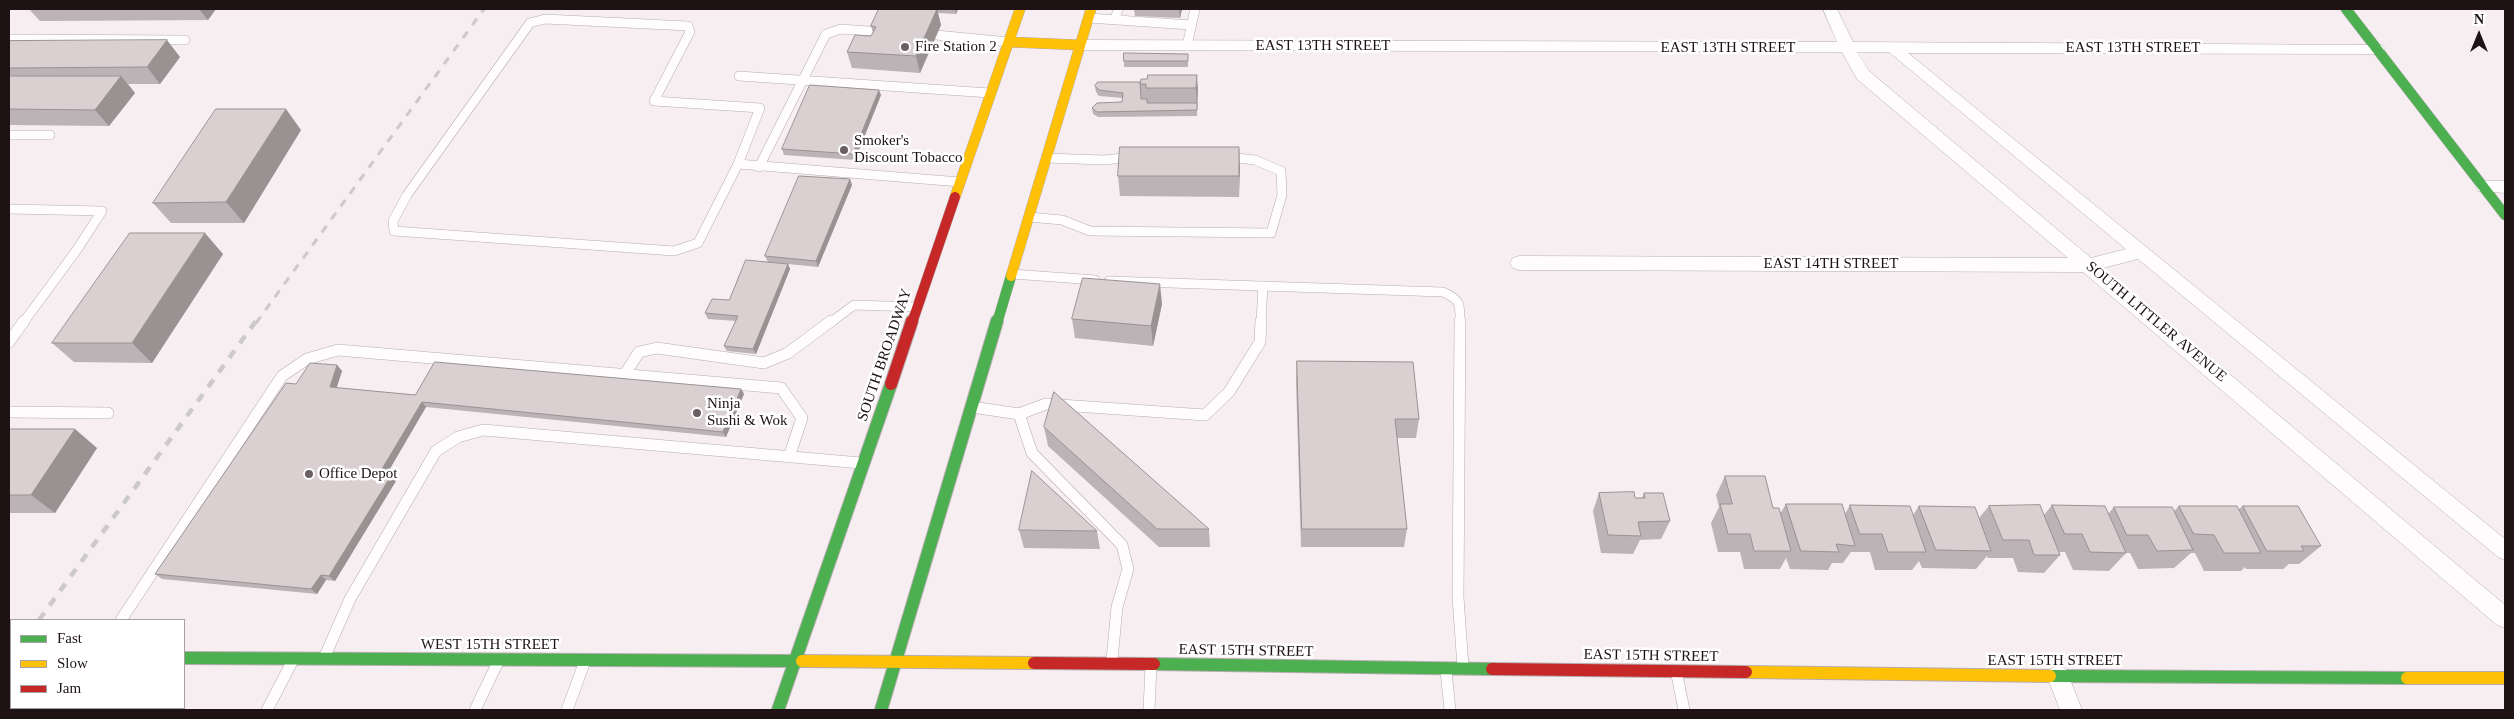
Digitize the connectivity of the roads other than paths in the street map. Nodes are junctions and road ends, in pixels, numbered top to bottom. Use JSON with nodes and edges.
{"nodes":[{"id":1,"x":1020,"y":9,"type":"edge"},
{"id":2,"x":1118,"y":9,"type":"edge"},
{"id":3,"x":1195,"y":9,"type":"edge"},
{"id":4,"x":1830,"y":9,"type":"edge"},
{"id":5,"x":2346,"y":9,"type":"edge"},
{"id":6,"x":1089,"y":13,"type":"edge"},
{"id":7,"x":1115,"y":20,"type":"junction"},
{"id":8,"x":1192,"y":25,"type":"junction"},
{"id":9,"x":881,"y":32,"type":"edge"},
{"id":10,"x":936,"y":35,"type":"dead end"},
{"id":11,"x":9,"y":39,"type":"edge"},
{"id":12,"x":185,"y":40,"type":"dead end"},
{"id":13,"x":1009,"y":42,"type":"junction"},
{"id":14,"x":1080,"y":45,"type":"junction"},
{"id":15,"x":1187,"y":46,"type":"junction"},
{"id":16,"x":1848,"y":48,"type":"junction"},
{"id":17,"x":1892,"y":48,"type":"junction"},
{"id":18,"x":2377,"y":49,"type":"junction"},
{"id":19,"x":739,"y":76,"type":"dead end"},
{"id":20,"x":804,"y":81,"type":"junction"},
{"id":21,"x":990,"y":94,"type":"junction"},
{"id":22,"x":9,"y":134,"type":"edge"},
{"id":23,"x":50,"y":135,"type":"dead end"},
{"id":24,"x":1140,"y":157,"type":"edge"},
{"id":25,"x":1217,"y":157,"type":"edge"},
{"id":26,"x":1046,"y":158,"type":"junction"},
{"id":27,"x":738,"y":164,"type":"junction"},
{"id":28,"x":759,"y":167,"type":"junction"},
{"id":29,"x":961,"y":182,"type":"junction"},
{"id":30,"x":2484,"y":187,"type":"junction"},
{"id":31,"x":2505,"y":187,"type":"edge"},
{"id":32,"x":9,"y":209,"type":"edge"},
{"id":33,"x":2505,"y":215,"type":"edge"},
{"id":34,"x":1028,"y":217,"type":"junction"},
{"id":35,"x":2141,"y":252,"type":"junction"},
{"id":36,"x":1519,"y":263,"type":"dead end"},
{"id":37,"x":2088,"y":265,"type":"junction"},
{"id":38,"x":1011,"y":274,"type":"junction"},
{"id":39,"x":1264,"y":286,"type":"junction"},
{"id":40,"x":917,"y":307,"type":"junction"},
{"id":41,"x":9,"y":342,"type":"edge"},
{"id":42,"x":624,"y":374,"type":"junction"},
{"id":43,"x":971,"y":407,"type":"junction"},
{"id":44,"x":9,"y":412,"type":"edge"},
{"id":45,"x":108,"y":412,"type":"dead end"},
{"id":46,"x":1019,"y":414,"type":"junction"},
{"id":47,"x":789,"y":457,"type":"junction"},
{"id":48,"x":864,"y":463,"type":"junction"},
{"id":49,"x":2505,"y":551,"type":"edge"},
{"id":50,"x":2505,"y":618,"type":"edge"},
{"id":51,"x":122,"y":619,"type":"edge"},
{"id":52,"x":185,"y":658,"type":"edge"},
{"id":53,"x":293,"y":659,"type":"junction"},
{"id":54,"x":324,"y":659,"type":"junction"},
{"id":55,"x":499,"y":660,"type":"junction"},
{"id":56,"x":585,"y":660,"type":"junction"},
{"id":57,"x":796,"y":660,"type":"junction"},
{"id":58,"x":894,"y":661,"type":"junction"},
{"id":59,"x":1112,"y":664,"type":"junction"},
{"id":60,"x":1151,"y":665,"type":"junction"},
{"id":61,"x":1446,"y":668,"type":"junction"},
{"id":62,"x":1463,"y":669,"type":"junction"},
{"id":63,"x":1676,"y":671,"type":"junction"},
{"id":64,"x":2058,"y":676,"type":"junction"},
{"id":65,"x":2505,"y":678,"type":"edge"},
{"id":66,"x":267,"y":710,"type":"edge"},
{"id":67,"x":475,"y":710,"type":"edge"},
{"id":68,"x":567,"y":710,"type":"edge"},
{"id":69,"x":778,"y":710,"type":"edge"},
{"id":70,"x":880,"y":710,"type":"edge"},
{"id":71,"x":1149,"y":710,"type":"edge"},
{"id":72,"x":1450,"y":710,"type":"edge"},
{"id":73,"x":1684,"y":710,"type":"edge"},
{"id":74,"x":2071,"y":710,"type":"edge"}],
"edges":[{"from":1,"to":13,"type":"main road","name":"SOUTH BROADWAY"},
{"from":2,"to":7,"type":"lane"},
{"from":3,"to":8,"type":"lane"},
{"from":4,"to":16,"type":"street","name":"SOUTH LITTLER AVENUE"},
{"from":5,"to":18,"type":"main road"},
{"from":6,"to":7,"type":"lane"},
{"from":6,"to":14,"type":"main road"},
{"from":7,"to":8,"type":"lane"},
{"from":8,"to":15,"type":"lane"},
{"from":9,"to":20,"type":"lane"},
{"from":10,"to":13,"type":"lane"},
{"from":11,"to":12,"type":"lane"},
{"from":13,"to":14,"type":"main road"},
{"from":13,"to":21,"type":"main road","name":"SOUTH BROADWAY"},
{"from":14,"to":15,"type":"street","name":"EAST 13TH STREET"},
{"from":14,"to":26,"type":"main road"},
{"from":15,"to":16,"type":"street","name":"EAST 13TH STREET"},
{"from":16,"to":17,"type":"street","name":"EAST 13TH STREET"},
{"from":16,"to":37,"type":"street","name":"SOUTH LITTLER AVENUE"},
{"from":17,"to":18,"type":"street","name":"EAST 13TH STREET"},
{"from":17,"to":35,"type":"street"},
{"from":18,"to":30,"type":"main road"},
{"from":19,"to":20,"type":"lane"},
{"from":20,"to":21,"type":"lane"},
{"from":20,"to":28,"type":"lane"},
{"from":21,"to":29,"type":"main road","name":"SOUTH BROADWAY"},
{"from":22,"to":23,"type":"lane"},
{"from":24,"to":26,"type":"lane"},
{"from":25,"to":34,"type":"lane"},
{"from":26,"to":34,"type":"main road"},
{"from":27,"to":27,"type":"lane"},
{"from":27,"to":28,"type":"lane"},
{"from":28,"to":29,"type":"lane"},
{"from":29,"to":40,"type":"main road","name":"SOUTH BROADWAY"},
{"from":30,"to":31,"type":"street"},
{"from":30,"to":33,"type":"main road"},
{"from":32,"to":41,"type":"lane"},
{"from":34,"to":38,"type":"main road"},
{"from":35,"to":37,"type":"street","name":"EAST 14TH STREET"},
{"from":35,"to":49,"type":"street"},
{"from":36,"to":37,"type":"street","name":"EAST 14TH STREET"},
{"from":37,"to":50,"type":"street","name":"SOUTH LITTLER AVENUE"},
{"from":38,"to":39,"type":"lane"},
{"from":38,"to":43,"type":"main road"},
{"from":39,"to":46,"type":"lane"},
{"from":39,"to":62,"type":"lane"},
{"from":40,"to":42,"type":"lane"},
{"from":40,"to":48,"type":"main road","name":"SOUTH BROADWAY"},
{"from":42,"to":47,"type":"lane"},
{"from":42,"to":51,"type":"lane"},
{"from":43,"to":46,"type":"lane"},
{"from":43,"to":58,"type":"main road"},
{"from":44,"to":45,"type":"lane"},
{"from":46,"to":59,"type":"lane"},
{"from":47,"to":48,"type":"lane"},
{"from":47,"to":54,"type":"lane"},
{"from":48,"to":57,"type":"main road","name":"SOUTH BROADWAY"},
{"from":52,"to":53,"type":"main road","name":"WEST 15TH STREET"},
{"from":53,"to":54,"type":"main road","name":"WEST 15TH STREET"},
{"from":53,"to":66,"type":"lane"},
{"from":54,"to":55,"type":"main road","name":"WEST 15TH STREET"},
{"from":55,"to":56,"type":"main road","name":"WEST 15TH STREET"},
{"from":55,"to":67,"type":"lane"},
{"from":56,"to":57,"type":"main road","name":"WEST 15TH STREET"},
{"from":56,"to":68,"type":"lane"},
{"from":57,"to":58,"type":"main road","name":"EAST 15TH STREET"},
{"from":57,"to":69,"type":"main road","name":"SOUTH BROADWAY"},
{"from":58,"to":59,"type":"main road","name":"EAST 15TH STREET"},
{"from":58,"to":70,"type":"main road"},
{"from":59,"to":60,"type":"main road","name":"EAST 15TH STREET"},
{"from":60,"to":61,"type":"main road","name":"EAST 15TH STREET"},
{"from":60,"to":71,"type":"lane"},
{"from":61,"to":62,"type":"main road","name":"EAST 15TH STREET"},
{"from":61,"to":72,"type":"lane"},
{"from":62,"to":63,"type":"main road","name":"EAST 15TH STREET"},
{"from":63,"to":64,"type":"main road","name":"EAST 15TH STREET"},
{"from":63,"to":73,"type":"lane"},
{"from":64,"to":65,"type":"main road","name":"EAST 15TH STREET"},
{"from":64,"to":74,"type":"street"}]}
